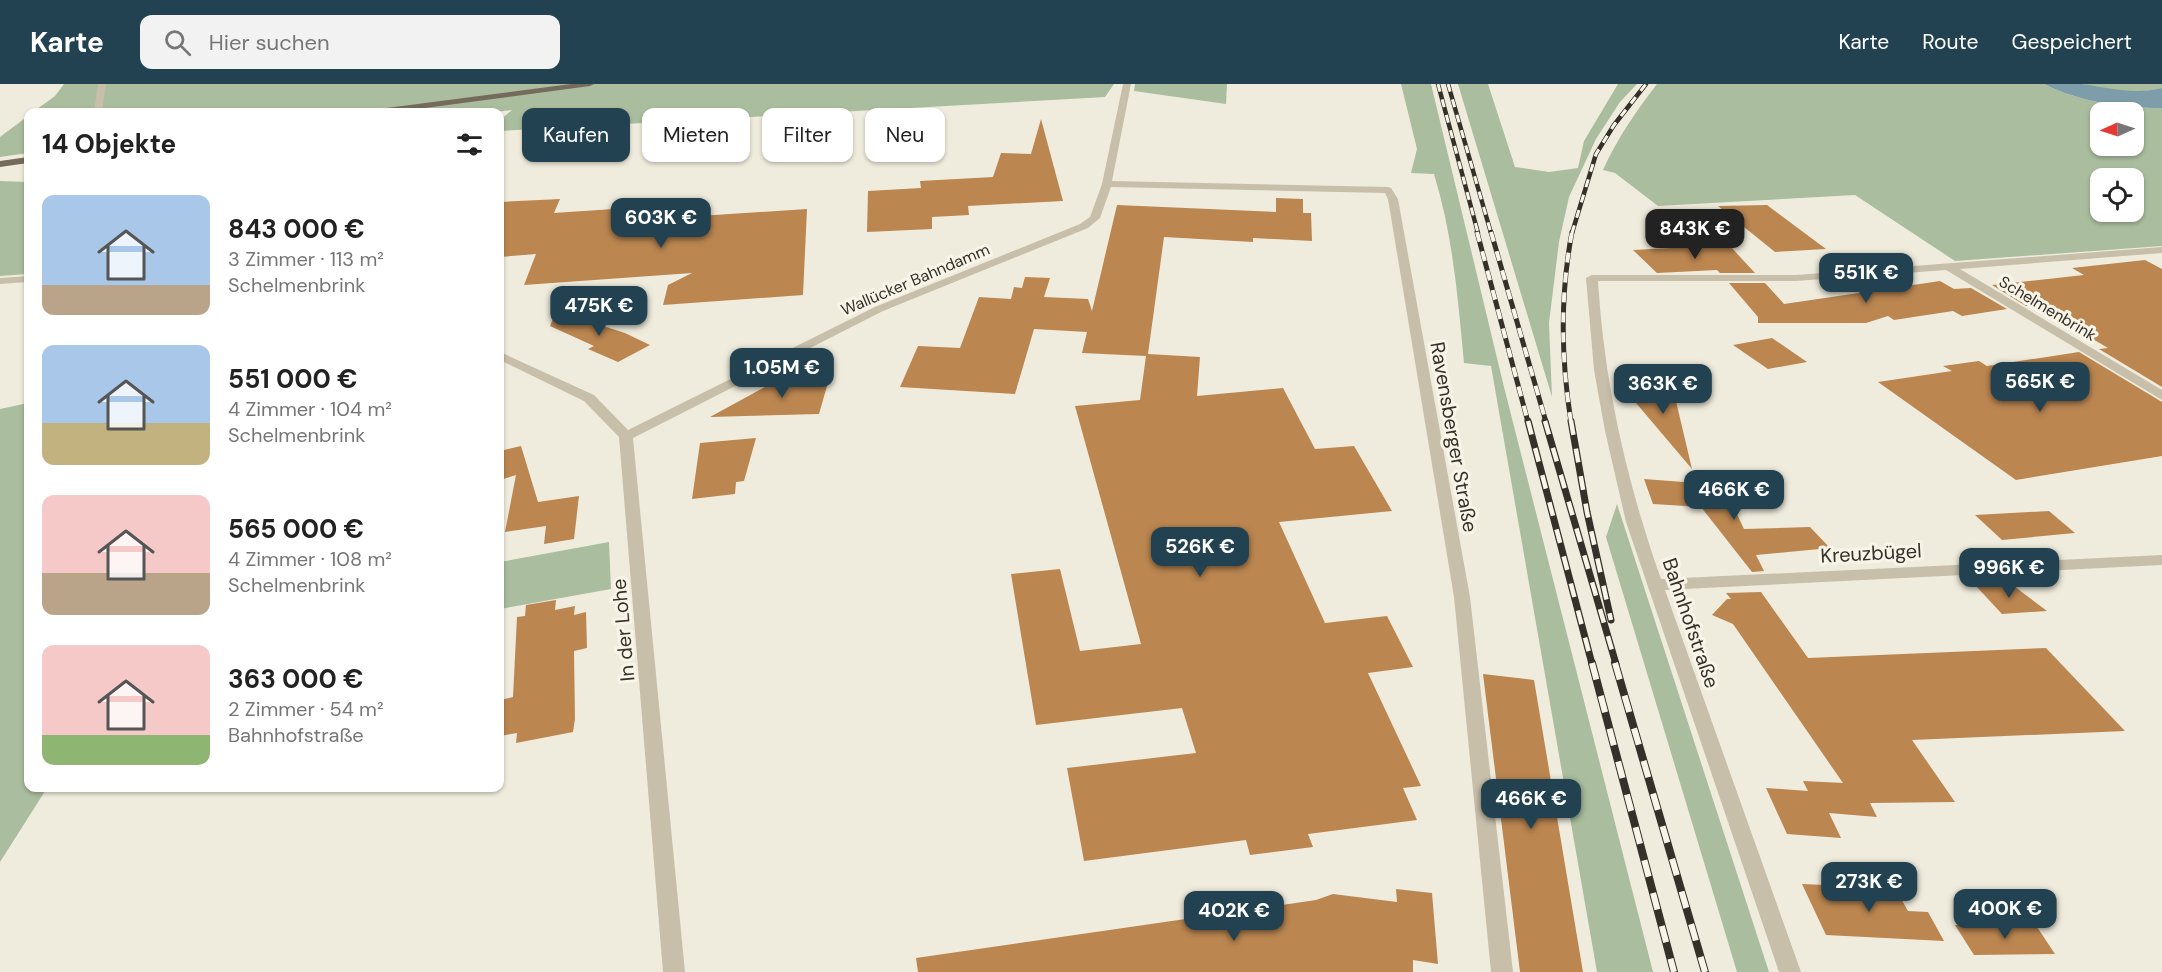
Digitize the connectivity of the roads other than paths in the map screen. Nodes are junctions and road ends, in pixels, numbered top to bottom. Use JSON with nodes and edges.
{"nodes":[{"id":1,"x":102,"y":84,"type":"edge"},
{"id":2,"x":590,"y":84,"type":"edge"},
{"id":3,"x":1127,"y":84,"type":"edge"},
{"id":4,"x":99,"y":108,"type":"edge"},
{"id":5,"x":408,"y":108,"type":"edge"},
{"id":6,"x":24,"y":161,"type":"edge"},
{"id":7,"x":0,"y":164,"type":"edge"},
{"id":8,"x":1107,"y":184,"type":"junction"},
{"id":9,"x":2162,"y":250,"type":"edge"},
{"id":10,"x":1948,"y":266,"type":"junction"},
{"id":11,"x":1592,"y":278,"type":"joint"},
{"id":12,"x":24,"y":279,"type":"edge"},
{"id":13,"x":0,"y":281,"type":"edge"},
{"id":14,"x":504,"y":358,"type":"edge"},
{"id":15,"x":2162,"y":396,"type":"edge"},
{"id":16,"x":626,"y":436,"type":"junction"},
{"id":17,"x":2162,"y":560,"type":"edge"},
{"id":18,"x":1655,"y":585,"type":"junction"},
{"id":19,"x":674,"y":972,"type":"edge"},
{"id":20,"x":1502,"y":972,"type":"edge"},
{"id":21,"x":1790,"y":972,"type":"edge"}],
"edges":[{"from":1,"to":4,"type":"street"},
{"from":2,"to":5,"type":"main road"},
{"from":3,"to":8,"type":"street","name":"Wallücker Bahndamm"},
{"from":6,"to":7,"type":"main road"},
{"from":8,"to":16,"type":"street","name":"Wallücker Bahndamm"},
{"from":8,"to":20,"type":"street","name":"Ravensberger Straße"},
{"from":9,"to":10,"type":"street","name":"Schelmenbrink"},
{"from":10,"to":11,"type":"street","name":"Schelmenbrink"},
{"from":10,"to":15,"type":"street","name":"Schelmenbrink"},
{"from":11,"to":18,"type":"street","name":"Bahnhofstraße"},
{"from":12,"to":13,"type":"street"},
{"from":14,"to":16,"type":"street"},
{"from":16,"to":19,"type":"street","name":"In der Lohe"},
{"from":17,"to":18,"type":"street","name":"Kreuzbügel"},
{"from":18,"to":21,"type":"street","name":"Bahnhofstraße"}]}
